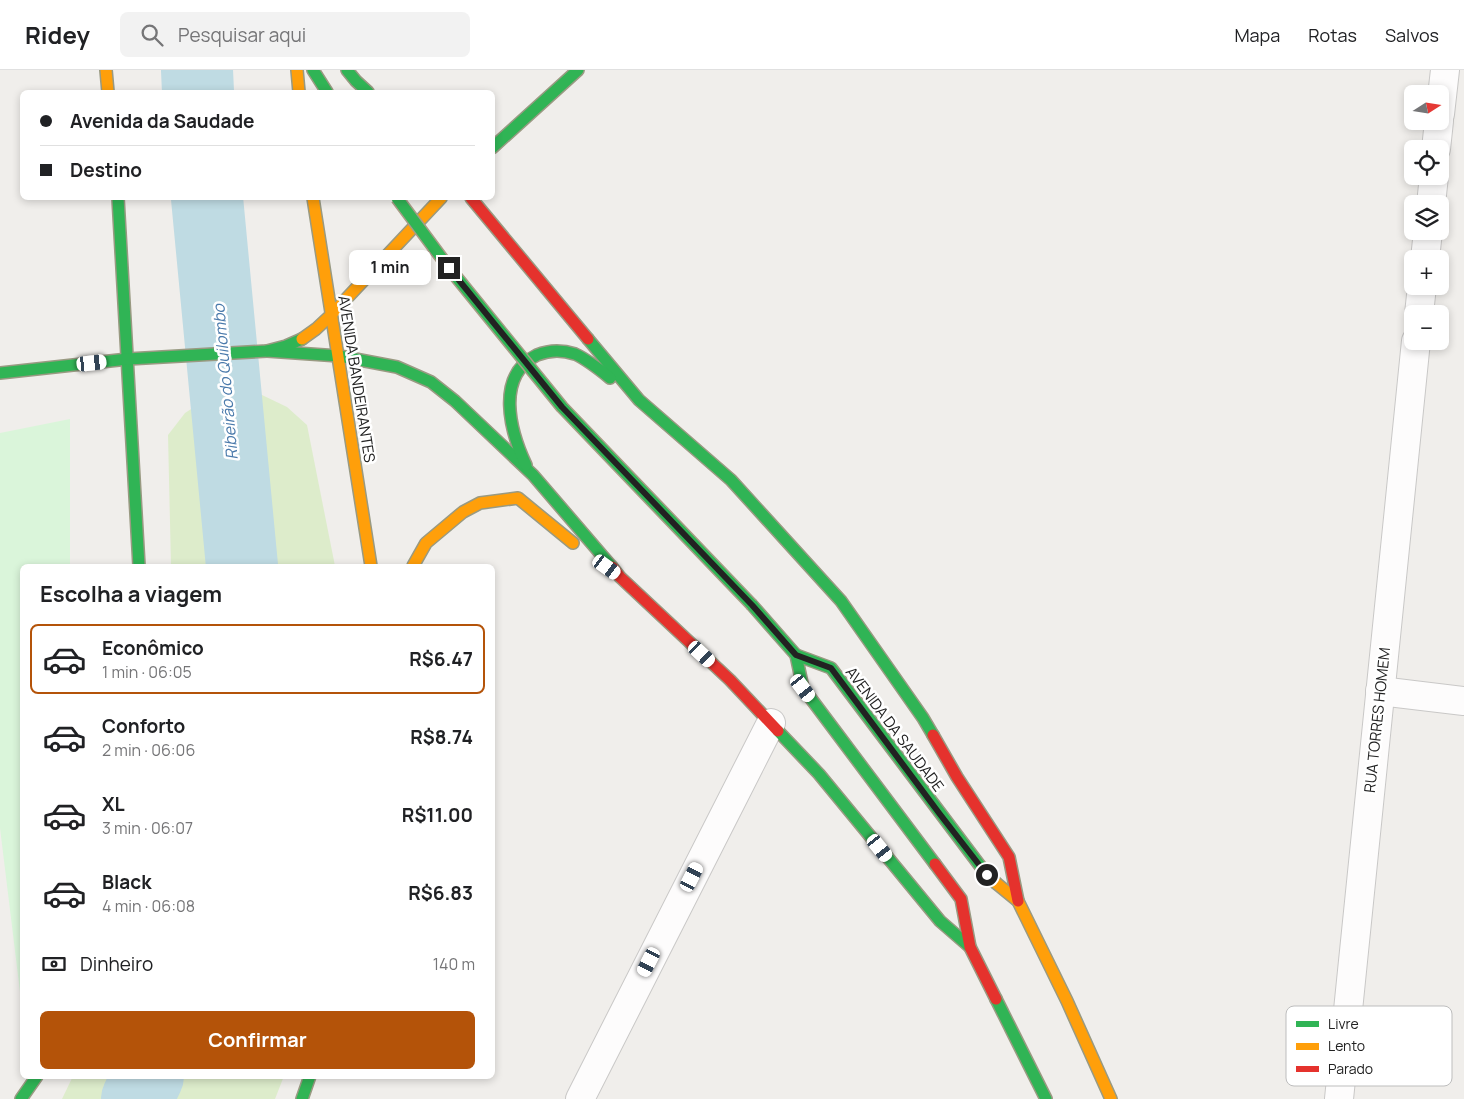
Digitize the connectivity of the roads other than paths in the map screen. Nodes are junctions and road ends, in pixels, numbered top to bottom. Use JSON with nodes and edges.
{"nodes":[{"id":1,"x":106,"y":70,"type":"edge"},
{"id":2,"x":297,"y":70,"type":"edge"},
{"id":3,"x":313,"y":70,"type":"edge"},
{"id":4,"x":347,"y":70,"type":"edge"},
{"id":5,"x":578,"y":70,"type":"edge"},
{"id":6,"x":1444,"y":70,"type":"edge"},
{"id":7,"x":1443,"y":85,"type":"edge"},
{"id":8,"x":108,"y":90,"type":"edge"},
{"id":9,"x":299,"y":90,"type":"edge"},
{"id":10,"x":326,"y":90,"type":"edge"},
{"id":11,"x":366,"y":90,"type":"edge"},
{"id":12,"x":495,"y":145,"type":"edge"},
{"id":13,"x":118,"y":200,"type":"edge"},
{"id":14,"x":313,"y":200,"type":"edge"},
{"id":15,"x":398,"y":200,"type":"edge"},
{"id":16,"x":439,"y":200,"type":"edge"},
{"id":17,"x":473,"y":200,"type":"edge"},
{"id":18,"x":331,"y":316,"type":"junction"},
{"id":19,"x":1415,"y":350,"type":"edge"},
{"id":20,"x":267,"y":352,"type":"junction"},
{"id":21,"x":339,"y":356,"type":"junction"},
{"id":22,"x":128,"y":359,"type":"junction"},
{"id":23,"x":0,"y":373,"type":"edge"},
{"id":24,"x":638,"y":400,"type":"junction"},
{"id":25,"x":533,"y":475,"type":"junction"},
{"id":26,"x":139,"y":564,"type":"edge"},
{"id":27,"x":371,"y":564,"type":"edge"},
{"id":28,"x":415,"y":564,"type":"edge"},
{"id":29,"x":620,"y":577,"type":"junction"},
{"id":30,"x":796,"y":655,"type":"junction"},
{"id":31,"x":1380,"y":692,"type":"junction"},
{"id":32,"x":1464,"y":701,"type":"edge"},
{"id":33,"x":770,"y":723,"type":"junction"},
{"id":34,"x":1018,"y":901,"type":"junction"},
{"id":35,"x":970,"y":947,"type":"junction"},
{"id":36,"x":1348,"y":1006,"type":"edge"},
{"id":37,"x":35,"y":1079,"type":"edge"},
{"id":38,"x":309,"y":1079,"type":"edge"},
{"id":39,"x":1340,"y":1086,"type":"edge"},
{"id":40,"x":21,"y":1099,"type":"edge"},
{"id":41,"x":302,"y":1099,"type":"edge"},
{"id":42,"x":580,"y":1099,"type":"edge"},
{"id":43,"x":1046,"y":1099,"type":"edge"},
{"id":44,"x":1111,"y":1099,"type":"edge"},
{"id":45,"x":1339,"y":1099,"type":"edge"}],
"edges":[{"from":1,"to":8,"type":"main road"},
{"from":2,"to":9,"type":"main road"},
{"from":3,"to":10,"type":"main road"},
{"from":4,"to":11,"type":"main road"},
{"from":5,"to":12,"type":"main road"},
{"from":6,"to":7,"type":"street"},
{"from":13,"to":22,"type":"main road"},
{"from":14,"to":18,"type":"main road","name":"AVENIDA BANDEIRANTES"},
{"from":15,"to":30,"type":"main road","bridge":true},
{"from":16,"to":18,"type":"main road"},
{"from":17,"to":24,"type":"main road"},
{"from":18,"to":20,"type":"main road"},
{"from":18,"to":21,"type":"main road","name":"AVENIDA BANDEIRANTES"},
{"from":19,"to":31,"type":"street","name":"RUA TORRES HOMEM"},
{"from":20,"to":21,"type":"main road"},
{"from":20,"to":22,"type":"main road"},
{"from":21,"to":25,"type":"main road"},
{"from":21,"to":27,"type":"main road","name":"AVENIDA BANDEIRANTES"},
{"from":22,"to":23,"type":"main road"},
{"from":22,"to":26,"type":"main road"},
{"from":24,"to":25,"type":"main road"},
{"from":24,"to":34,"type":"main road"},
{"from":25,"to":29,"type":"main road"},
{"from":28,"to":29,"type":"main road"},
{"from":29,"to":33,"type":"main road"},
{"from":30,"to":34,"type":"main road","name":"AVENIDA DA SAUDADE"},
{"from":30,"to":35,"type":"main road"},
{"from":31,"to":32,"type":"street"},
{"from":31,"to":36,"type":"street","name":"RUA TORRES HOMEM"},
{"from":33,"to":35,"type":"main road"},
{"from":33,"to":42,"type":"street"},
{"from":34,"to":44,"type":"main road","name":"AVENIDA DA SAUDADE"},
{"from":35,"to":43,"type":"main road"},
{"from":37,"to":40,"type":"main road"},
{"from":38,"to":41,"type":"main road"},
{"from":39,"to":45,"type":"street","name":"RUA TORRES HOMEM"}]}
